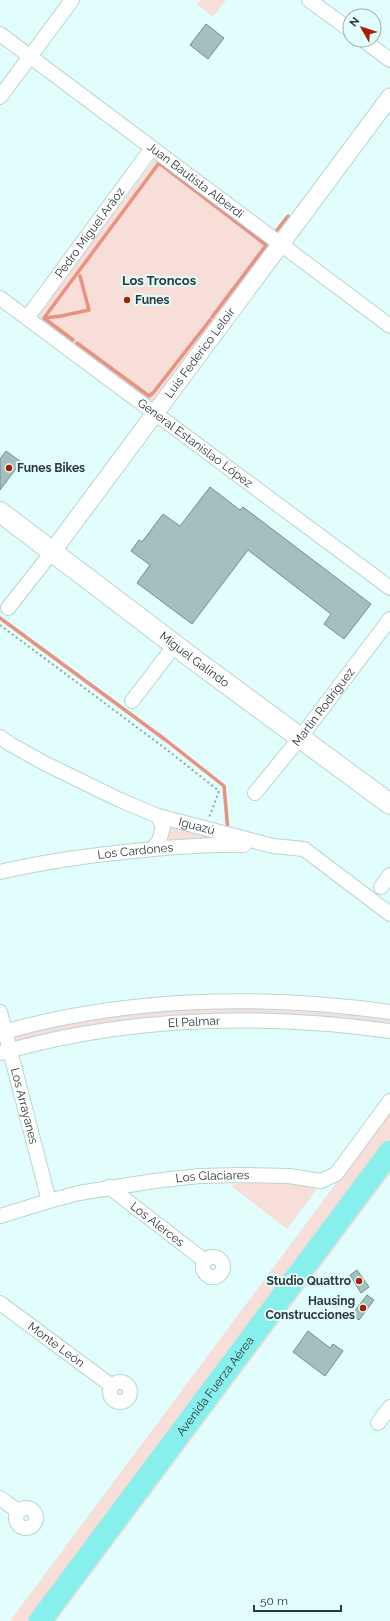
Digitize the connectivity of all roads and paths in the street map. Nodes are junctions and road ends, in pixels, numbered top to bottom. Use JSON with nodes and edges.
{"nodes":[{"id":1,"x":72,"y":0,"type":"edge"},
{"id":2,"x":309,"y":0,"type":"edge"},
{"id":3,"x":342,"y":24,"type":"edge"},
{"id":4,"x":0,"y":34,"type":"edge"},
{"id":5,"x":374,"y":48,"type":"edge"},
{"id":6,"x":30,"y":57,"type":"junction"},
{"id":7,"x":390,"y":60,"type":"edge"},
{"id":8,"x":0,"y":97,"type":"edge"},
{"id":9,"x":390,"y":97,"type":"edge"},
{"id":10,"x":152,"y":148,"type":"junction"},
{"id":11,"x":280,"y":244,"type":"junction"},
{"id":12,"x":0,"y":298,"type":"edge"},
{"id":13,"x":27,"y":318,"type":"junction"},
{"id":14,"x":390,"y":326,"type":"edge"},
{"id":15,"x":155,"y":413,"type":"junction"},
{"id":16,"x":0,"y":512,"type":"edge"},
{"id":17,"x":52,"y":552,"type":"junction"},
{"id":18,"x":390,"y":588,"type":"edge"},
{"id":19,"x":8,"y":608,"type":"dead end"},
{"id":20,"x":390,"y":619,"type":"edge"},
{"id":21,"x":0,"y":625,"type":"edge"},
{"id":22,"x":175,"y":645,"type":"junction"},
{"id":23,"x":132,"y":701,"type":"dead end"},
{"id":24,"x":0,"y":737,"type":"edge"},
{"id":25,"x":300,"y":738,"type":"junction"},
{"id":26,"x":255,"y":793,"type":"dead end"},
{"id":27,"x":390,"y":804,"type":"edge"},
{"id":28,"x":158,"y":816,"type":"junction"},
{"id":29,"x":205,"y":828,"type":"junction"},
{"id":30,"x":273,"y":846,"type":"junction"},
{"id":31,"x":152,"y":849,"type":"junction"},
{"id":32,"x":0,"y":872,"type":"edge"},
{"id":33,"x":390,"y":875,"type":"edge"},
{"id":34,"x":381,"y":887,"type":"dead end"},
{"id":35,"x":390,"y":914,"type":"edge"},
{"id":36,"x":0,"y":1012,"type":"edge"},
{"id":37,"x":390,"y":1012,"type":"edge"},
{"id":38,"x":390,"y":1031,"type":"edge"},
{"id":39,"x":3,"y":1033,"type":"edge"},
{"id":40,"x":5,"y":1052,"type":"edge"},
{"id":41,"x":390,"y":1101,"type":"edge"},
{"id":42,"x":388,"y":1164,"type":"edge"},
{"id":43,"x":109,"y":1187,"type":"junction"},
{"id":44,"x":49,"y":1201,"type":"junction"},
{"id":45,"x":0,"y":1216,"type":"edge"},
{"id":46,"x":205,"y":1261,"type":"dead end"},
{"id":47,"x":0,"y":1303,"type":"edge"},
{"id":48,"x":226,"y":1382,"type":"junction"},
{"id":49,"x":112,"y":1386,"type":"dead end"},
{"id":50,"x":390,"y":1407,"type":"edge"},
{"id":51,"x":378,"y":1423,"type":"dead end"},
{"id":52,"x":0,"y":1498,"type":"edge"},
{"id":53,"x":18,"y":1512,"type":"dead end"},
{"id":54,"x":40,"y":1621,"type":"edge"},
{"id":55,"x":56,"y":1621,"type":"edge"}],
"edges":[{"from":1,"to":6,"type":"street"},
{"from":2,"to":3,"type":"street"},
{"from":4,"to":6,"type":"street","name":"Juan Bautista Alberdi"},
{"from":5,"to":7,"type":"street"},
{"from":6,"to":8,"type":"street"},
{"from":6,"to":10,"type":"street","name":"Juan Bautista Alberdi"},
{"from":9,"to":11,"type":"street","name":"Luis Federico Leloir"},
{"from":10,"to":11,"type":"street","name":"Juan Bautista Alberdi"},
{"from":10,"to":13,"type":"street","name":"Pedro Miguel Aráoz"},
{"from":11,"to":14,"type":"street","name":"Juan Bautista Alberdi"},
{"from":11,"to":15,"type":"street","name":"Luis Federico Leloir"},
{"from":12,"to":13,"type":"street","name":"General Estanislao López"},
{"from":13,"to":15,"type":"street","name":"General Estanislao López"},
{"from":15,"to":17,"type":"street","name":"Luis Federico Leloir"},
{"from":15,"to":18,"type":"street","name":"General Estanislao López"},
{"from":16,"to":17,"type":"main road","name":"Miguel Galindo"},
{"from":17,"to":19,"type":"street","name":"Luis Federico Leloir"},
{"from":17,"to":22,"type":"main road","name":"Miguel Galindo"},
{"from":20,"to":25,"type":"street","name":"Martín Rodríguez"},
{"from":21,"to":29,"type":"path"},
{"from":22,"to":23,"type":"street"},
{"from":22,"to":25,"type":"main road","name":"Miguel Galindo"},
{"from":24,"to":28,"type":"street","name":"Iguazú"},
{"from":25,"to":26,"type":"street","name":"Martín Rodríguez"},
{"from":25,"to":27,"type":"main road","name":"Miguel Galindo"},
{"from":28,"to":29,"type":"street","name":"Iguazú"},
{"from":28,"to":31,"type":"street"},
{"from":29,"to":30,"type":"street","name":"Iguazú"},
{"from":30,"to":31,"type":"street","name":"Los Cardones"},
{"from":30,"to":35,"type":"street","name":"Iguazú"},
{"from":31,"to":32,"type":"street","name":"Los Cardones"},
{"from":33,"to":34,"type":"street"},
{"from":36,"to":39,"type":"street","name":"Los Arrayanes"},
{"from":37,"to":39,"type":"street","name":"El Palmar"},
{"from":38,"to":40,"type":"street","name":"El Palmar"},
{"from":39,"to":40,"type":"street","name":"Los Arrayanes"},
{"from":40,"to":44,"type":"street","name":"Los Arrayanes"},
{"from":41,"to":43,"type":"street","name":"Los Glaciares"},
{"from":42,"to":48,"type":"main road","name":"Avenida Fuerza Aérea"},
{"from":43,"to":44,"type":"street","name":"Los Glaciares"},
{"from":43,"to":46,"type":"street","name":"Los Alerces"},
{"from":44,"to":45,"type":"street","name":"Los Glaciares"},
{"from":47,"to":49,"type":"street","name":"Monte León"},
{"from":48,"to":54,"type":"main road","name":"Avenida Fuerza Aérea"},
{"from":48,"to":55,"type":"main road","name":"Avenida Fuerza Aérea"},
{"from":50,"to":51,"type":"street"},
{"from":52,"to":53,"type":"street"}]}
